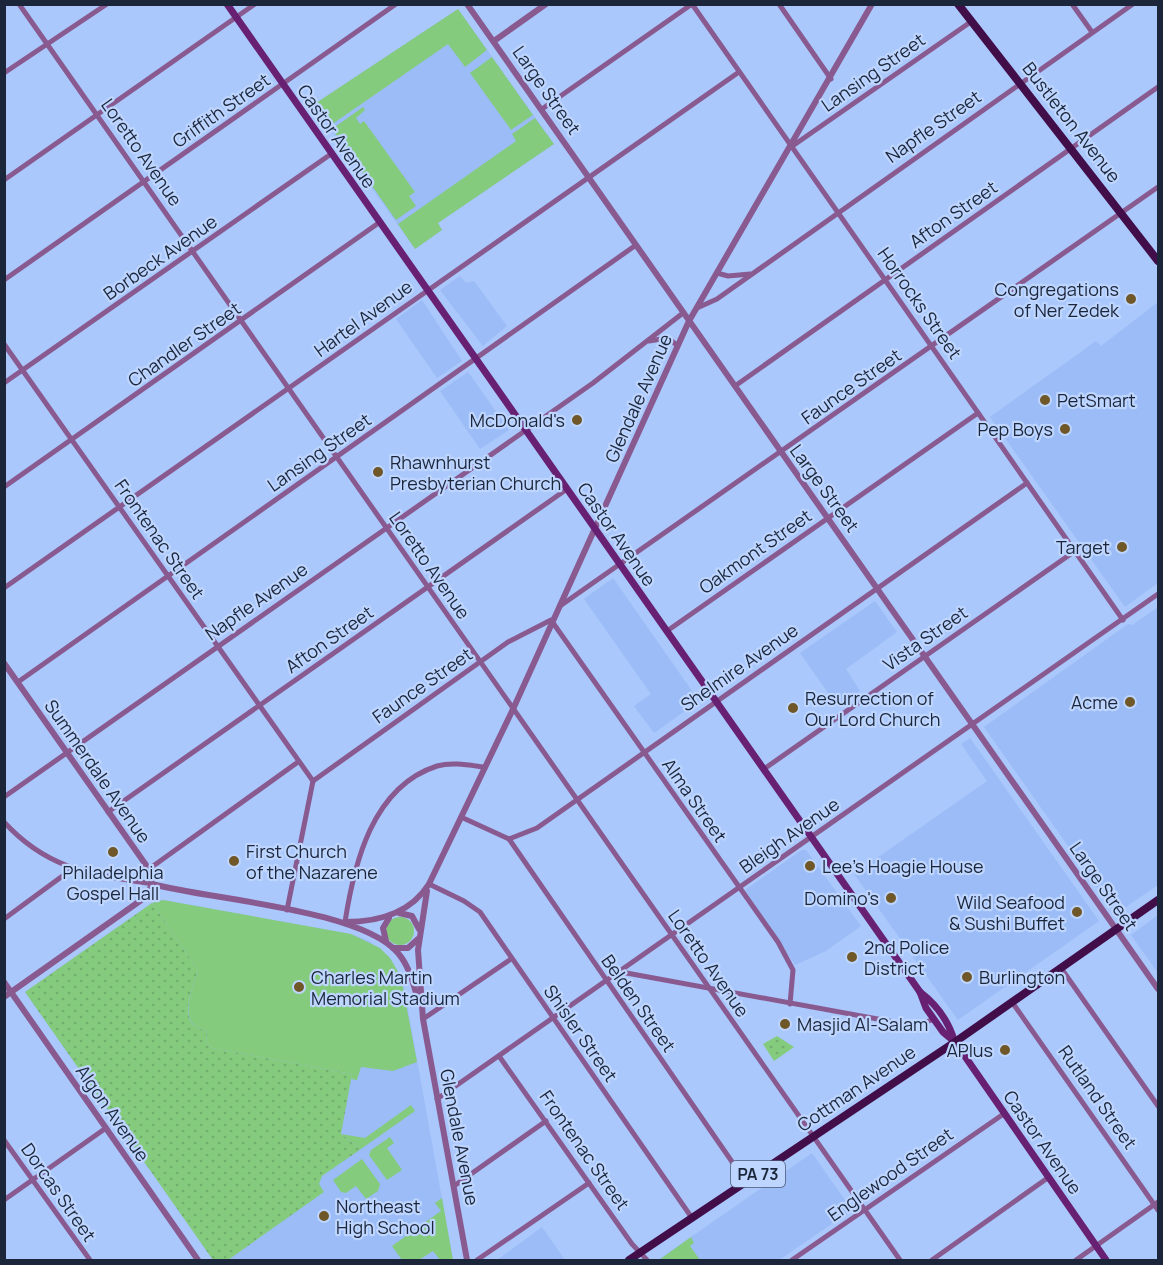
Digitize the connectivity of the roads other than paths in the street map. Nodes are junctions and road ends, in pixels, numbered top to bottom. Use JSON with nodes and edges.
{"nodes":[{"id":1,"x":19,"y":4,"type":"edge"},
{"id":2,"x":107,"y":4,"type":"edge"},
{"id":3,"x":227,"y":4,"type":"edge"},
{"id":4,"x":255,"y":4,"type":"edge"},
{"id":5,"x":396,"y":4,"type":"edge"},
{"id":6,"x":467,"y":4,"type":"edge"},
{"id":7,"x":546,"y":4,"type":"edge"},
{"id":8,"x":692,"y":4,"type":"edge"},
{"id":9,"x":779,"y":4,"type":"edge"},
{"id":10,"x":872,"y":4,"type":"edge"},
{"id":11,"x":958,"y":4,"type":"edge"},
{"id":12,"x":1072,"y":4,"type":"edge"},
{"id":13,"x":1133,"y":4,"type":"edge"},
{"id":14,"x":236,"y":18,"type":"junction"},
{"id":15,"x":972,"y":21,"type":"junction"},
{"id":16,"x":1092,"y":32,"type":"junction"},
{"id":17,"x":494,"y":41,"type":"junction"},
{"id":18,"x":48,"y":45,"type":"junction"},
{"id":19,"x":739,"y":72,"type":"junction"},
{"id":20,"x":4,"y":73,"type":"edge"},
{"id":21,"x":831,"y":79,"type":"junction"},
{"id":22,"x":1020,"y":83,"type":"junction"},
{"id":23,"x":283,"y":84,"type":"junction"},
{"id":24,"x":1158,"y":87,"type":"edge"},
{"id":25,"x":542,"y":109,"type":"junction"},
{"id":26,"x":97,"y":115,"type":"junction"},
{"id":27,"x":791,"y":147,"type":"junction"},
{"id":28,"x":1071,"y":150,"type":"junction"},
{"id":29,"x":332,"y":154,"type":"junction"},
{"id":30,"x":589,"y":177,"type":"junction"},
{"id":31,"x":4,"y":180,"type":"edge"},
{"id":32,"x":145,"y":182,"type":"junction"},
{"id":33,"x":1158,"y":187,"type":"edge"},
{"id":34,"x":837,"y":211,"type":"junction"},
{"id":35,"x":1121,"y":213,"type":"junction"},
{"id":36,"x":380,"y":222,"type":"junction"},
{"id":37,"x":636,"y":245,"type":"junction"},
{"id":38,"x":194,"y":252,"type":"junction"},
{"id":39,"x":1158,"y":261,"type":"edge"},
{"id":40,"x":717,"y":273,"type":"junction"},
{"id":41,"x":752,"y":274,"type":"junction"},
{"id":42,"x":4,"y":280,"type":"edge"},
{"id":43,"x":885,"y":280,"type":"junction"},
{"id":44,"x":428,"y":290,"type":"junction"},
{"id":45,"x":697,"y":308,"type":"junction"},
{"id":46,"x":683,"y":313,"type":"junction"},
{"id":47,"x":689,"y":321,"type":"junction"},
{"id":48,"x":241,"y":322,"type":"junction"},
{"id":49,"x":647,"y":342,"type":"junction"},
{"id":50,"x":4,"y":344,"type":"edge"},
{"id":51,"x":678,"y":346,"type":"junction"},
{"id":52,"x":933,"y":346,"type":"junction"},
{"id":53,"x":476,"y":359,"type":"junction"},
{"id":54,"x":23,"y":371,"type":"junction"},
{"id":55,"x":4,"y":383,"type":"edge"},
{"id":56,"x":735,"y":386,"type":"junction"},
{"id":57,"x":288,"y":390,"type":"junction"},
{"id":58,"x":978,"y":413,"type":"junction"},
{"id":59,"x":525,"y":430,"type":"junction"},
{"id":60,"x":72,"y":440,"type":"junction"},
{"id":61,"x":781,"y":453,"type":"junction"},
{"id":62,"x":337,"y":458,"type":"junction"},
{"id":63,"x":1027,"y":483,"type":"junction"},
{"id":64,"x":4,"y":487,"type":"edge"},
{"id":65,"x":567,"y":489,"type":"junction"},
{"id":66,"x":119,"y":507,"type":"junction"},
{"id":67,"x":829,"y":518,"type":"junction"},
{"id":68,"x":385,"y":527,"type":"junction"},
{"id":69,"x":595,"y":528,"type":"junction"},
{"id":70,"x":1075,"y":551,"type":"junction"},
{"id":71,"x":620,"y":564,"type":"junction"},
{"id":72,"x":168,"y":575,"type":"junction"},
{"id":73,"x":4,"y":588,"type":"edge"},
{"id":74,"x":428,"y":588,"type":"junction"},
{"id":75,"x":878,"y":589,"type":"junction"},
{"id":76,"x":1158,"y":594,"type":"edge"},
{"id":77,"x":558,"y":607,"type":"junction"},
{"id":78,"x":551,"y":620,"type":"junction"},
{"id":79,"x":1123,"y":620,"type":"junction"},
{"id":80,"x":667,"y":631,"type":"junction"},
{"id":81,"x":217,"y":647,"type":"junction"},
{"id":82,"x":925,"y":656,"type":"junction"},
{"id":83,"x":4,"y":663,"type":"edge"},
{"id":84,"x":480,"y":663,"type":"junction"},
{"id":85,"x":18,"y":682,"type":"junction"},
{"id":86,"x":716,"y":701,"type":"junction"},
{"id":87,"x":260,"y":706,"type":"junction"},
{"id":88,"x":514,"y":707,"type":"junction"},
{"id":89,"x":973,"y":724,"type":"junction"},
{"id":90,"x":643,"y":752,"type":"junction"},
{"id":91,"x":67,"y":754,"type":"junction"},
{"id":92,"x":298,"y":762,"type":"junction"},
{"id":93,"x":483,"y":767,"type":"junction"},
{"id":94,"x":764,"y":769,"type":"junction"},
{"id":95,"x":313,"y":781,"type":"junction"},
{"id":96,"x":4,"y":797,"type":"edge"},
{"id":97,"x":576,"y":799,"type":"junction"},
{"id":98,"x":108,"y":812,"type":"junction"},
{"id":99,"x":461,"y":817,"type":"junction"},
{"id":100,"x":4,"y":822,"type":"edge"},
{"id":101,"x":812,"y":837,"type":"junction"},
{"id":102,"x":509,"y":839,"type":"junction"},
{"id":103,"x":72,"y":869,"type":"junction"},
{"id":104,"x":148,"y":869,"type":"junction"},
{"id":105,"x":152,"y":884,"type":"junction"},
{"id":106,"x":429,"y":884,"type":"junction"},
{"id":107,"x":739,"y":888,"type":"junction"},
{"id":108,"x":1158,"y":900,"type":"edge"},
{"id":109,"x":287,"y":910,"type":"junction"},
{"id":110,"x":393,"y":915,"type":"junction"},
{"id":111,"x":4,"y":919,"type":"edge"},
{"id":112,"x":345,"y":922,"type":"junction"},
{"id":113,"x":1116,"y":930,"type":"junction"},
{"id":114,"x":419,"y":934,"type":"junction"},
{"id":115,"x":672,"y":936,"type":"junction"},
{"id":116,"x":392,"y":947,"type":"junction"},
{"id":117,"x":511,"y":959,"type":"junction"},
{"id":118,"x":1061,"y":968,"type":"junction"},
{"id":119,"x":621,"y":972,"type":"junction"},
{"id":120,"x":4,"y":982,"type":"edge"},
{"id":121,"x":606,"y":982,"type":"junction"},
{"id":122,"x":708,"y":988,"type":"junction"},
{"id":123,"x":1158,"y":989,"type":"edge"},
{"id":124,"x":12,"y":992,"type":"junction"},
{"id":125,"x":920,"y":992,"type":"junction"},
{"id":126,"x":4,"y":997,"type":"edge"},
{"id":127,"x":1012,"y":1002,"type":"junction"},
{"id":128,"x":790,"y":1004,"type":"junction"},
{"id":129,"x":423,"y":1019,"type":"junction"},
{"id":130,"x":553,"y":1019,"type":"junction"},
{"id":131,"x":934,"y":1019,"type":"junction"},
{"id":132,"x":955,"y":1042,"type":"junction"},
{"id":133,"x":500,"y":1056,"type":"junction"},
{"id":134,"x":437,"y":1099,"type":"junction"},
{"id":135,"x":1158,"y":1106,"type":"edge"},
{"id":136,"x":1005,"y":1113,"type":"junction"},
{"id":137,"x":546,"y":1120,"type":"junction"},
{"id":138,"x":106,"y":1128,"type":"junction"},
{"id":139,"x":813,"y":1137,"type":"junction"},
{"id":140,"x":4,"y":1140,"type":"edge"},
{"id":141,"x":1049,"y":1177,"type":"junction"},
{"id":142,"x":33,"y":1180,"type":"junction"},
{"id":143,"x":746,"y":1182,"type":"junction"},
{"id":144,"x":589,"y":1183,"type":"junction"},
{"id":145,"x":454,"y":1186,"type":"junction"},
{"id":146,"x":4,"y":1200,"type":"edge"},
{"id":147,"x":1157,"y":1205,"type":"edge"},
{"id":148,"x":864,"y":1209,"type":"junction"},
{"id":149,"x":692,"y":1218,"type":"junction"},
{"id":150,"x":1096,"y":1246,"type":"junction"},
{"id":151,"x":640,"y":1253,"type":"junction"},
{"id":152,"x":90,"y":1260,"type":"edge"},
{"id":153,"x":198,"y":1260,"type":"edge"},
{"id":154,"x":467,"y":1260,"type":"edge"},
{"id":155,"x":477,"y":1260,"type":"edge"},
{"id":156,"x":629,"y":1260,"type":"edge"},
{"id":157,"x":647,"y":1260,"type":"edge"},
{"id":158,"x":792,"y":1260,"type":"edge"},
{"id":159,"x":900,"y":1260,"type":"edge"},
{"id":160,"x":932,"y":1260,"type":"edge"},
{"id":161,"x":1076,"y":1260,"type":"edge"},
{"id":162,"x":1106,"y":1260,"type":"edge"}],
"edges":[{"from":1,"to":18,"type":"street","name":"Loretto Avenue"},
{"from":2,"to":18,"type":"street"},
{"from":3,"to":14,"type":"main road","name":"Castor Avenue"},
{"from":4,"to":14,"type":"street"},
{"from":5,"to":23,"type":"street","name":"Griffith Street"},
{"from":6,"to":17,"type":"street","name":"Large Street"},
{"from":7,"to":17,"type":"street"},
{"from":8,"to":19,"type":"street","name":"Horrocks Street"},
{"from":8,"to":25,"type":"street"},
{"from":9,"to":21,"type":"street"},
{"from":10,"to":21,"type":"street","name":"Glendale Avenue"},
{"from":11,"to":15,"type":"main road","name":"Bustleton Avenue"},
{"from":12,"to":16,"type":"street"},
{"from":13,"to":16,"type":"street","name":"Napfle Street"},
{"from":14,"to":23,"type":"main road","name":"Castor Avenue"},
{"from":14,"to":26,"type":"street"},
{"from":15,"to":22,"type":"main road","name":"Bustleton Avenue"},
{"from":15,"to":27,"type":"street","name":"Lansing Street"},
{"from":16,"to":22,"type":"street","name":"Napfle Street"},
{"from":17,"to":25,"type":"street","name":"Large Street"},
{"from":18,"to":20,"type":"street"},
{"from":18,"to":26,"type":"street","name":"Loretto Avenue"},
{"from":19,"to":27,"type":"street","name":"Horrocks Street"},
{"from":19,"to":30,"type":"street","name":"Hartel Avenue"},
{"from":21,"to":27,"type":"street","name":"Glendale Avenue"},
{"from":22,"to":28,"type":"main road","name":"Bustleton Avenue"},
{"from":22,"to":34,"type":"street","name":"Napfle Street"},
{"from":23,"to":29,"type":"main road","name":"Castor Avenue"},
{"from":23,"to":32,"type":"street","name":"Griffith Street"},
{"from":24,"to":28,"type":"street","name":"Afton Street"},
{"from":25,"to":30,"type":"street","name":"Large Street"},
{"from":26,"to":31,"type":"street"},
{"from":26,"to":32,"type":"street","name":"Loretto Avenue"},
{"from":27,"to":34,"type":"street","name":"Horrocks Street"},
{"from":27,"to":40,"type":"street","name":"Glendale Avenue"},
{"from":28,"to":35,"type":"main road","name":"Bustleton Avenue"},
{"from":28,"to":43,"type":"street","name":"Afton Street"},
{"from":29,"to":36,"type":"main road","name":"Castor Avenue"},
{"from":29,"to":38,"type":"street","name":"Borbeck Avenue"},
{"from":30,"to":37,"type":"street","name":"Large Street"},
{"from":30,"to":44,"type":"street","name":"Hartel Avenue"},
{"from":32,"to":38,"type":"street","name":"Loretto Avenue"},
{"from":32,"to":42,"type":"street","name":"Griffith Street"},
{"from":33,"to":35,"type":"street","name":"Faunce Street"},
{"from":34,"to":41,"type":"street","name":"Napfle Street"},
{"from":34,"to":43,"type":"street","name":"Horrocks Street"},
{"from":35,"to":39,"type":"main road","name":"Bustleton Avenue"},
{"from":35,"to":52,"type":"street","name":"Faunce Street"},
{"from":36,"to":44,"type":"main road","name":"Castor Avenue"},
{"from":36,"to":48,"type":"street","name":"Chandler Street"},
{"from":37,"to":46,"type":"street","name":"Large Street"},
{"from":37,"to":53,"type":"street","name":"Lansing Street"},
{"from":38,"to":48,"type":"street","name":"Loretto Avenue"},
{"from":38,"to":54,"type":"street","name":"Borbeck Avenue"},
{"from":40,"to":41,"type":"street"},
{"from":40,"to":45,"type":"street","name":"Glendale Avenue"},
{"from":41,"to":45,"type":"street","name":"Napfle Street"},
{"from":43,"to":52,"type":"street","name":"Horrocks Street"},
{"from":43,"to":56,"type":"street","name":"Afton Street"},
{"from":44,"to":53,"type":"main road","name":"Castor Avenue"},
{"from":44,"to":57,"type":"street","name":"Hartel Avenue"},
{"from":45,"to":47,"type":"street","name":"Glendale Avenue"},
{"from":46,"to":47,"type":"street","name":"Large Street"},
{"from":46,"to":49,"type":"street"},
{"from":47,"to":51,"type":"street","name":"Glendale Avenue"},
{"from":47,"to":56,"type":"street","name":"Large Street"},
{"from":48,"to":57,"type":"street","name":"Loretto Avenue"},
{"from":48,"to":60,"type":"street","name":"Chandler Street"},
{"from":49,"to":51,"type":"street"},
{"from":49,"to":59,"type":"street"},
{"from":50,"to":54,"type":"street","name":"Frontenac Street"},
{"from":51,"to":69,"type":"street","name":"Glendale Avenue"},
{"from":52,"to":58,"type":"street","name":"Horrocks Street"},
{"from":52,"to":61,"type":"street","name":"Faunce Street"},
{"from":53,"to":59,"type":"main road","name":"Castor Avenue"},
{"from":53,"to":62,"type":"street","name":"Lansing Street"},
{"from":54,"to":55,"type":"street","name":"Borbeck Avenue"},
{"from":54,"to":60,"type":"street","name":"Frontenac Street"},
{"from":56,"to":61,"type":"street","name":"Large Street"},
{"from":57,"to":62,"type":"street","name":"Loretto Avenue"},
{"from":57,"to":66,"type":"street","name":"Hartel Avenue"},
{"from":58,"to":63,"type":"street","name":"Horrocks Street"},
{"from":58,"to":67,"type":"street","name":"Oakmont Street"},
{"from":59,"to":65,"type":"main road","name":"Castor Avenue"},
{"from":59,"to":68,"type":"street","name":"Napfle Avenue"},
{"from":60,"to":64,"type":"street","name":"Chandler Street"},
{"from":60,"to":66,"type":"street","name":"Frontenac Street"},
{"from":61,"to":67,"type":"street","name":"Large Street"},
{"from":61,"to":71,"type":"street","name":"Faunce Street"},
{"from":62,"to":68,"type":"street","name":"Loretto Avenue"},
{"from":62,"to":72,"type":"street","name":"Lansing Street"},
{"from":63,"to":70,"type":"street","name":"Horrocks Street"},
{"from":63,"to":75,"type":"street","name":"Shelmire Avenue"},
{"from":65,"to":69,"type":"main road","name":"Castor Avenue"},
{"from":65,"to":74,"type":"street","name":"Afton Street"},
{"from":66,"to":72,"type":"street","name":"Frontenac Street"},
{"from":66,"to":73,"type":"street","name":"Hartel Avenue"},
{"from":67,"to":75,"type":"street","name":"Large Street"},
{"from":67,"to":80,"type":"street","name":"Oakmont Street"},
{"from":68,"to":74,"type":"street","name":"Loretto Avenue"},
{"from":68,"to":81,"type":"street","name":"Napfle Avenue"},
{"from":69,"to":71,"type":"main road","name":"Castor Avenue"},
{"from":69,"to":77,"type":"street","name":"Glendale Avenue"},
{"from":70,"to":79,"type":"street","name":"Horrocks Street"},
{"from":70,"to":82,"type":"street","name":"Vista Street"},
{"from":71,"to":77,"type":"street","name":"Faunce Street"},
{"from":71,"to":80,"type":"main road","name":"Castor Avenue"},
{"from":72,"to":81,"type":"street","name":"Frontenac Street"},
{"from":72,"to":85,"type":"street","name":"Lansing Street"},
{"from":74,"to":84,"type":"street","name":"Loretto Avenue"},
{"from":74,"to":87,"type":"street","name":"Afton Street"},
{"from":75,"to":82,"type":"street","name":"Large Street"},
{"from":75,"to":86,"type":"street","name":"Shelmire Avenue"},
{"from":76,"to":79,"type":"street","name":"Bleigh Avenue"},
{"from":77,"to":78,"type":"street","name":"Glendale Avenue"},
{"from":78,"to":84,"type":"street","name":"Faunce Street"},
{"from":78,"to":88,"type":"street","name":"Glendale Avenue"},
{"from":78,"to":90,"type":"street","name":"Alma Street"},
{"from":79,"to":89,"type":"street","name":"Bleigh Avenue"},
{"from":80,"to":86,"type":"main road","name":"Castor Avenue"},
{"from":81,"to":87,"type":"street","name":"Frontenac Street"},
{"from":81,"to":91,"type":"street","name":"Napfle Avenue"},
{"from":82,"to":89,"type":"street","name":"Large Street"},
{"from":82,"to":94,"type":"street","name":"Vista Street"},
{"from":83,"to":85,"type":"street","name":"Summerdale Avenue"},
{"from":84,"to":88,"type":"street","name":"Loretto Avenue"},
{"from":84,"to":95,"type":"street","name":"Faunce Street"},
{"from":85,"to":91,"type":"street","name":"Summerdale Avenue"},
{"from":86,"to":90,"type":"street","name":"Shelmire Avenue"},
{"from":86,"to":94,"type":"main road","name":"Castor Avenue"},
{"from":87,"to":92,"type":"street","name":"Frontenac Street"},
{"from":87,"to":98,"type":"street","name":"Afton Street"},
{"from":88,"to":93,"type":"street","name":"Glendale Avenue"},
{"from":88,"to":97,"type":"street","name":"Loretto Avenue"},
{"from":89,"to":101,"type":"street","name":"Bleigh Avenue"},
{"from":89,"to":113,"type":"street","name":"Large Street"},
{"from":90,"to":97,"type":"street","name":"Shelmire Avenue"},
{"from":90,"to":107,"type":"street","name":"Alma Street"},
{"from":91,"to":96,"type":"street","name":"Napfle Avenue"},
{"from":91,"to":98,"type":"street","name":"Summerdale Avenue"},
{"from":92,"to":95,"type":"street","name":"Frontenac Street"},
{"from":92,"to":104,"type":"street"},
{"from":93,"to":99,"type":"street","name":"Glendale Avenue"},
{"from":93,"to":112,"type":"street"},
{"from":94,"to":101,"type":"main road","name":"Castor Avenue"},
{"from":95,"to":109,"type":"street"},
{"from":97,"to":102,"type":"street","name":"Shelmire Avenue"},
{"from":97,"to":115,"type":"street","name":"Loretto Avenue"},
{"from":98,"to":104,"type":"street","name":"Summerdale Avenue"},
{"from":99,"to":102,"type":"street"},
{"from":99,"to":106,"type":"street","name":"Glendale Avenue"},
{"from":100,"to":103,"type":"street"},
{"from":101,"to":107,"type":"street","name":"Bleigh Avenue"},
{"from":101,"to":125,"type":"main road","name":"Castor Avenue"},
{"from":102,"to":121,"type":"street","name":"Belden Street"},
{"from":103,"to":105,"type":"street"},
{"from":103,"to":111,"type":"street"},
{"from":104,"to":105,"type":"street","name":"Summerdale Avenue"},
{"from":105,"to":109,"type":"street"},
{"from":105,"to":124,"type":"street"},
{"from":106,"to":110,"type":"street","name":"Glendale Avenue"},
{"from":106,"to":114,"type":"street","name":"Glendale Avenue"},
{"from":106,"to":117,"type":"street","name":"Shisler Street"},
{"from":107,"to":115,"type":"street","name":"Bleigh Avenue"},
{"from":107,"to":128,"type":"street","name":"Alma Street"},
{"from":108,"to":113,"type":"main road","name":"Cottman Avenue","number":"PA 73"},
{"from":109,"to":112,"type":"street"},
{"from":110,"to":112,"type":"street"},
{"from":110,"to":114,"type":"street"},
{"from":110,"to":116,"type":"street","name":"Glendale Avenue"},
{"from":112,"to":116,"type":"street"},
{"from":113,"to":118,"type":"main road","name":"Cottman Avenue","number":"PA 73"},
{"from":113,"to":123,"type":"street","name":"Large Street"},
{"from":114,"to":116,"type":"street"},
{"from":114,"to":129,"type":"street","name":"Glendale Avenue"},
{"from":115,"to":119,"type":"street","name":"Bleigh Avenue"},
{"from":115,"to":122,"type":"street","name":"Loretto Avenue"},
{"from":116,"to":129,"type":"street","name":"Glendale Avenue"},
{"from":117,"to":129,"type":"street"},
{"from":117,"to":130,"type":"street","name":"Shisler Street"},
{"from":118,"to":127,"type":"main road","name":"Cottman Avenue","number":"PA 73"},
{"from":118,"to":135,"type":"street"},
{"from":119,"to":121,"type":"street","name":"Bleigh Avenue"},
{"from":119,"to":122,"type":"street"},
{"from":120,"to":124,"type":"street","name":"Algon Avenue"},
{"from":121,"to":130,"type":"street","name":"Bleigh Avenue"},
{"from":121,"to":143,"type":"street","name":"Belden Street"},
{"from":122,"to":128,"type":"street"},
{"from":122,"to":139,"type":"street","name":"Loretto Avenue"},
{"from":124,"to":126,"type":"street"},
{"from":124,"to":138,"type":"street","name":"Algon Avenue"},
{"from":125,"to":131,"type":"main road","name":"Castor Avenue"},
{"from":125,"to":132,"type":"main road","name":"Castor Avenue"},
{"from":127,"to":132,"type":"main road","name":"Cottman Avenue","number":"PA 73"},
{"from":127,"to":147,"type":"street","name":"Rutland Street"},
{"from":128,"to":131,"type":"street"},
{"from":129,"to":134,"type":"street","name":"Glendale Avenue"},
{"from":130,"to":133,"type":"street","name":"Bleigh Avenue"},
{"from":130,"to":149,"type":"street","name":"Shisler Street"},
{"from":131,"to":132,"type":"main road","name":"Castor Avenue"},
{"from":132,"to":136,"type":"main road","name":"Castor Avenue"},
{"from":132,"to":139,"type":"main road","name":"Cottman Avenue","number":"PA 73"},
{"from":133,"to":134,"type":"street","name":"Bleigh Avenue"},
{"from":133,"to":137,"type":"street","name":"Frontenac Street"},
{"from":134,"to":145,"type":"street","name":"Glendale Avenue"},
{"from":136,"to":141,"type":"main road","name":"Castor Avenue"},
{"from":136,"to":148,"type":"street","name":"Englewood Street"},
{"from":137,"to":144,"type":"street","name":"Frontenac Street"},
{"from":137,"to":145,"type":"street"},
{"from":138,"to":142,"type":"street"},
{"from":138,"to":153,"type":"street","name":"Algon Avenue"},
{"from":139,"to":143,"type":"main road","name":"Cottman Avenue","number":"PA 73"},
{"from":139,"to":148,"type":"street","name":"Loretto Avenue"},
{"from":140,"to":142,"type":"street","name":"Dorcas Street"},
{"from":141,"to":150,"type":"main road","name":"Castor Avenue"},
{"from":141,"to":160,"type":"street"},
{"from":142,"to":146,"type":"street"},
{"from":142,"to":152,"type":"street","name":"Dorcas Street"},
{"from":143,"to":149,"type":"main road","name":"Cottman Avenue","number":"PA 73"},
{"from":144,"to":151,"type":"street","name":"Frontenac Street"},
{"from":144,"to":155,"type":"street"},
{"from":145,"to":154,"type":"street","name":"Glendale Avenue"},
{"from":147,"to":150,"type":"street"},
{"from":148,"to":158,"type":"street","name":"Englewood Street"},
{"from":148,"to":159,"type":"street","name":"Loretto Avenue"},
{"from":149,"to":151,"type":"main road","name":"Cottman Avenue","number":"PA 73"},
{"from":150,"to":161,"type":"street"},
{"from":150,"to":162,"type":"main road","name":"Castor Avenue"},
{"from":151,"to":156,"type":"main road","name":"Cottman Avenue","number":"PA 73"},
{"from":151,"to":157,"type":"street","name":"Frontenac Street"}]}
